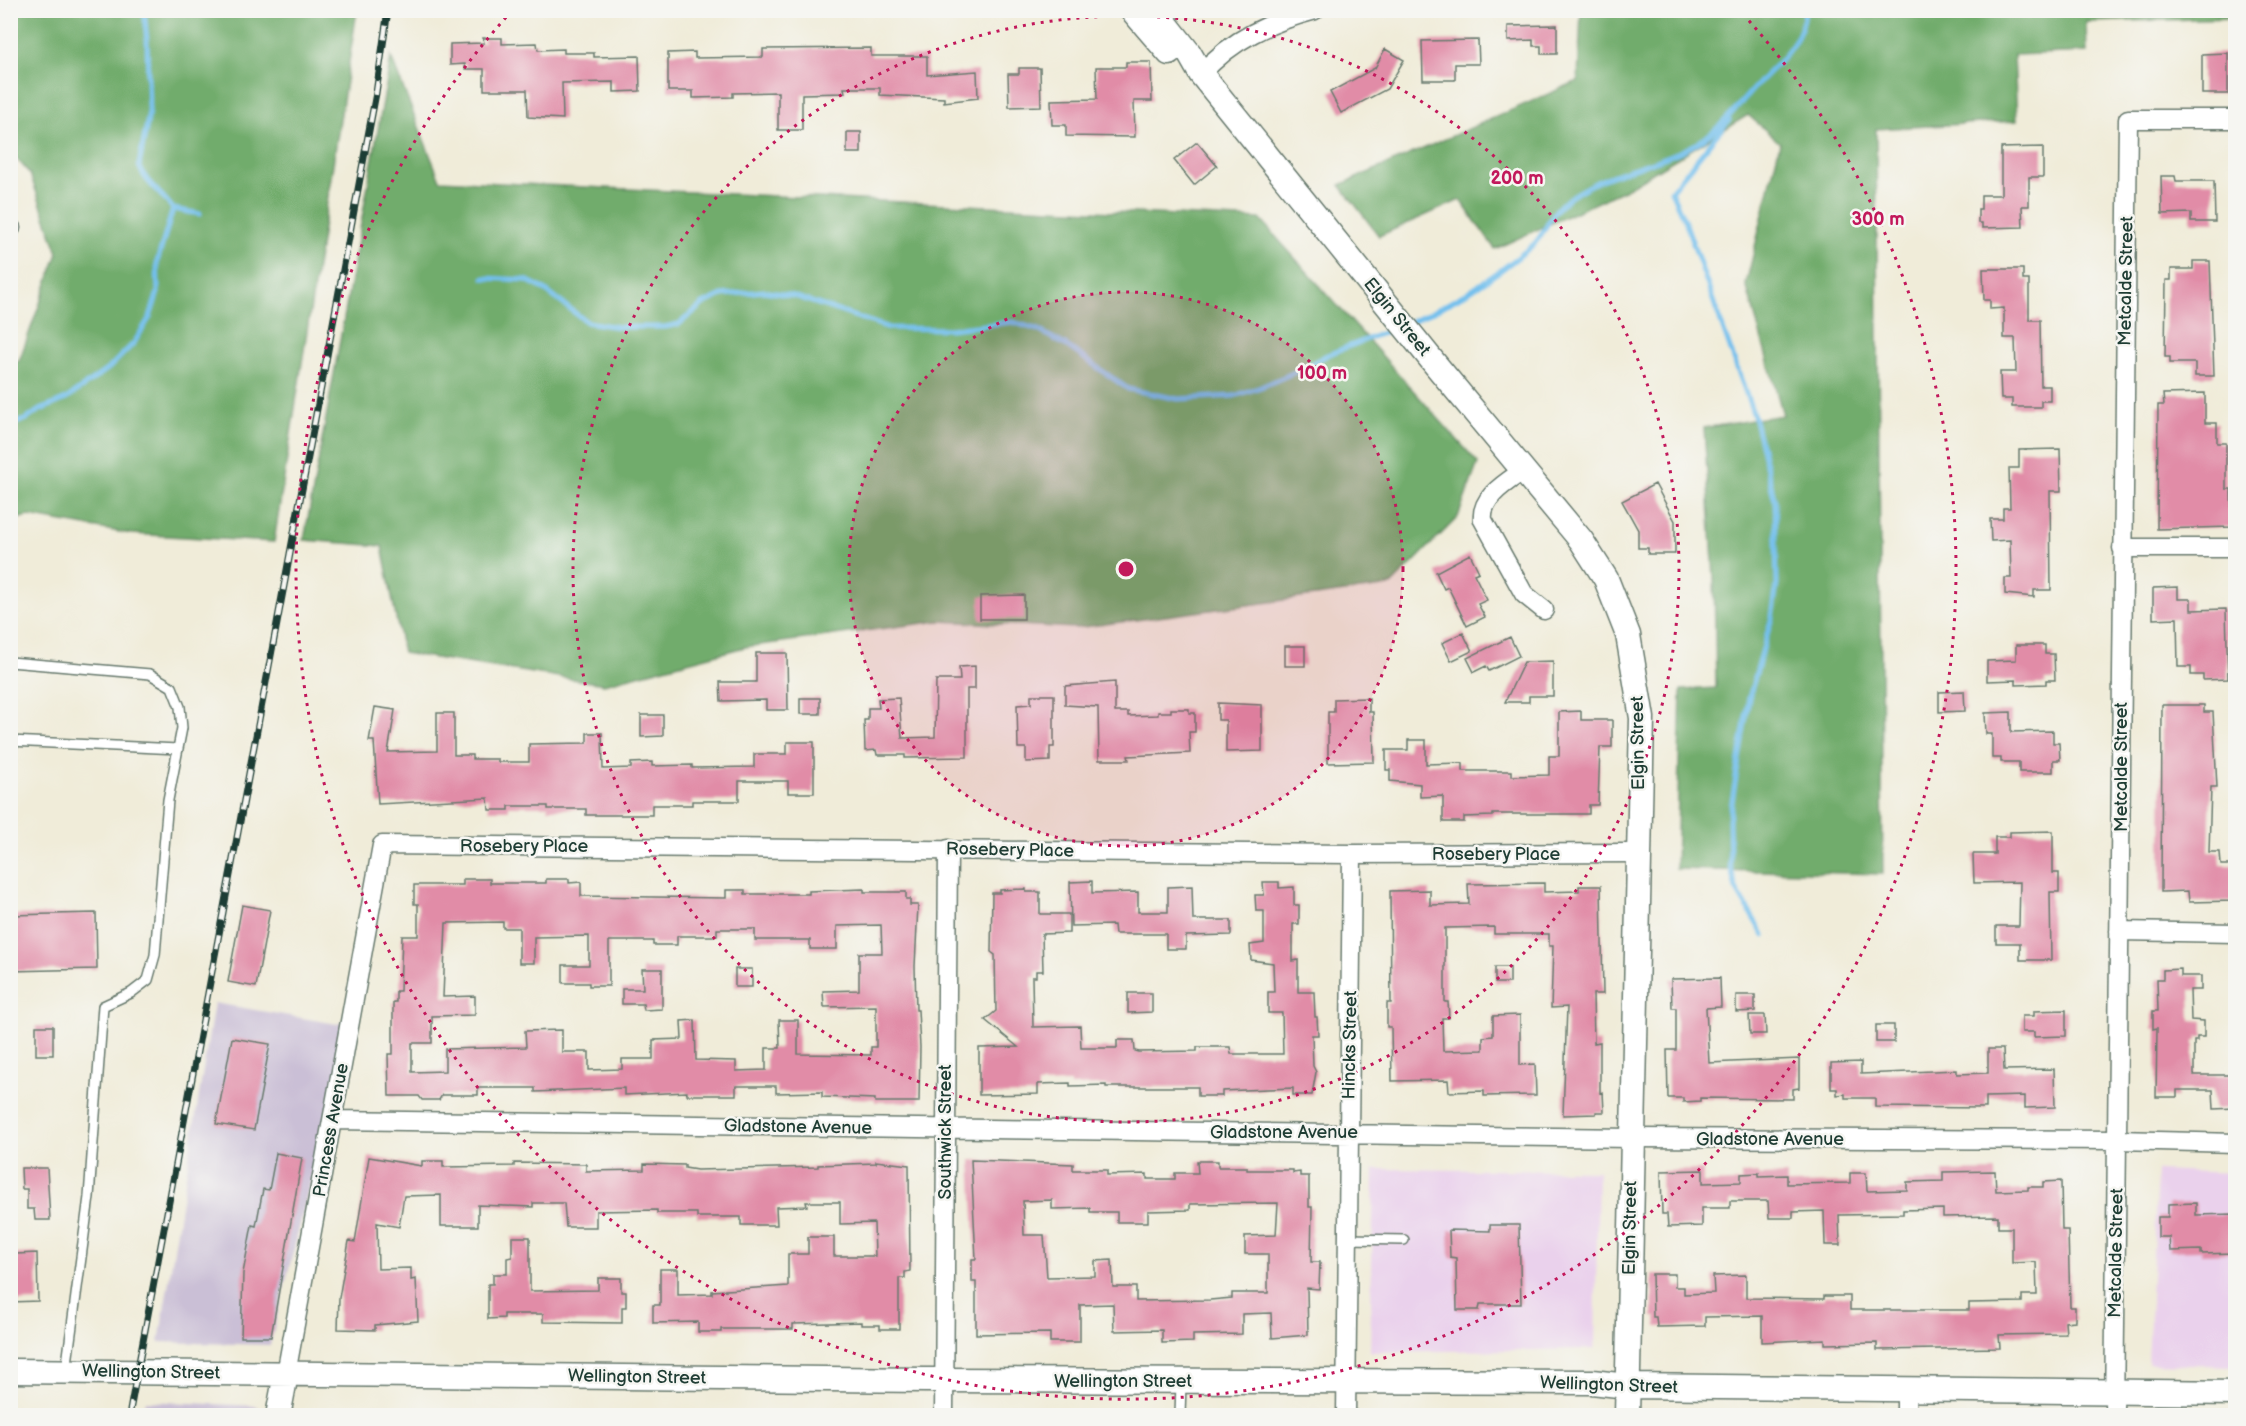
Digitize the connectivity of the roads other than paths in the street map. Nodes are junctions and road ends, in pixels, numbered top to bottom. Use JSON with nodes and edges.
{"nodes":[{"id":1,"x":1132,"y":10,"type":"edge"},
{"id":2,"x":1155,"y":10,"type":"edge"},
{"id":3,"x":1315,"y":10,"type":"edge"},
{"id":4,"x":1201,"y":74,"type":"junction"},
{"id":5,"x":2235,"y":119,"type":"edge"},
{"id":6,"x":1524,"y":470,"type":"junction"},
{"id":7,"x":2122,"y":548,"type":"junction"},
{"id":8,"x":2235,"y":549,"type":"edge"},
{"id":9,"x":1544,"y":610,"type":"dead end"},
{"id":10,"x":10,"y":662,"type":"edge"},
{"id":11,"x":10,"y":741,"type":"edge"},
{"id":12,"x":178,"y":749,"type":"junction"},
{"id":13,"x":382,"y":845,"type":"joint"},
{"id":14,"x":948,"y":849,"type":"junction"},
{"id":15,"x":1352,"y":854,"type":"junction"},
{"id":16,"x":1637,"y":854,"type":"junction"},
{"id":17,"x":2119,"y":931,"type":"junction"},
{"id":18,"x":2235,"y":933,"type":"edge"},
{"id":19,"x":333,"y":1120,"type":"junction"},
{"id":20,"x":945,"y":1130,"type":"junction"},
{"id":21,"x":1349,"y":1133,"type":"junction"},
{"id":22,"x":1632,"y":1138,"type":"junction"},
{"id":23,"x":2118,"y":1140,"type":"junction"},
{"id":24,"x":2235,"y":1143,"type":"edge"},
{"id":25,"x":1348,"y":1239,"type":"junction"},
{"id":26,"x":1404,"y":1240,"type":"dead end"},
{"id":27,"x":10,"y":1371,"type":"edge"},
{"id":28,"x":66,"y":1371,"type":"junction"},
{"id":29,"x":286,"y":1374,"type":"junction"},
{"id":30,"x":944,"y":1380,"type":"junction"},
{"id":31,"x":1181,"y":1382,"type":"junction"},
{"id":32,"x":1347,"y":1383,"type":"junction"},
{"id":33,"x":1628,"y":1386,"type":"junction"},
{"id":34,"x":1906,"y":1390,"type":"junction"},
{"id":35,"x":2115,"y":1392,"type":"junction"},
{"id":36,"x":2235,"y":1393,"type":"edge"},
{"id":37,"x":278,"y":1416,"type":"edge"},
{"id":38,"x":944,"y":1416,"type":"edge"},
{"id":39,"x":1180,"y":1416,"type":"edge"},
{"id":40,"x":1346,"y":1416,"type":"edge"},
{"id":41,"x":1627,"y":1416,"type":"edge"},
{"id":42,"x":1906,"y":1416,"type":"edge"},
{"id":43,"x":2114,"y":1416,"type":"edge"}],
"edges":[{"from":1,"to":4,"type":"street"},
{"from":2,"to":4,"type":"street"},
{"from":3,"to":4,"type":"street"},
{"from":4,"to":6,"type":"street","name":"Elgin Street"},
{"from":5,"to":7,"type":"street","name":"Metcalde Street"},
{"from":6,"to":9,"type":"street"},
{"from":6,"to":16,"type":"street","name":"Elgin Street"},
{"from":7,"to":8,"type":"street"},
{"from":7,"to":17,"type":"street","name":"Metcalde Street"},
{"from":10,"to":12,"type":"lane"},
{"from":11,"to":12,"type":"lane"},
{"from":12,"to":28,"type":"lane"},
{"from":13,"to":14,"type":"street","name":"Rosebery Place"},
{"from":13,"to":19,"type":"street","name":"Princess Avenue"},
{"from":14,"to":15,"type":"street","name":"Rosebery Place"},
{"from":14,"to":20,"type":"street","name":"Southwick Street"},
{"from":15,"to":16,"type":"street","name":"Rosebery Place"},
{"from":15,"to":21,"type":"street","name":"Hincks Street"},
{"from":16,"to":22,"type":"street","name":"Elgin Street"},
{"from":17,"to":18,"type":"street"},
{"from":17,"to":23,"type":"street","name":"Metcalde Street"},
{"from":19,"to":20,"type":"street","name":"Gladstone Avenue"},
{"from":19,"to":29,"type":"street","name":"Princess Avenue"},
{"from":20,"to":21,"type":"street","name":"Gladstone Avenue"},
{"from":20,"to":30,"type":"street","name":"Southwick Street"},
{"from":21,"to":22,"type":"street","name":"Gladstone Avenue"},
{"from":21,"to":25,"type":"street","name":"Hincks Street"},
{"from":22,"to":23,"type":"street","name":"Gladstone Avenue"},
{"from":22,"to":33,"type":"street","name":"Elgin Street"},
{"from":23,"to":24,"type":"street","name":"Gladstone Avenue"},
{"from":23,"to":35,"type":"street","name":"Metcalde Street"},
{"from":25,"to":26,"type":"lane"},
{"from":25,"to":32,"type":"street","name":"Hincks Street"},
{"from":27,"to":28,"type":"street","name":"Wellington Street"},
{"from":28,"to":29,"type":"street","name":"Wellington Street"},
{"from":29,"to":30,"type":"street","name":"Wellington Street"},
{"from":29,"to":37,"type":"street","name":"Princess Avenue"},
{"from":30,"to":31,"type":"street","name":"Wellington Street"},
{"from":30,"to":38,"type":"street","name":"Southwick Street"},
{"from":31,"to":32,"type":"street","name":"Wellington Street"},
{"from":31,"to":39,"type":"lane"},
{"from":32,"to":33,"type":"street","name":"Wellington Street"},
{"from":32,"to":40,"type":"street","name":"Hincks Street"},
{"from":33,"to":34,"type":"street","name":"Wellington Street"},
{"from":33,"to":41,"type":"street","name":"Elgin Street"},
{"from":34,"to":35,"type":"street","name":"Wellington Street"},
{"from":34,"to":42,"type":"street"},
{"from":35,"to":36,"type":"street","name":"Wellington Street"},
{"from":35,"to":43,"type":"street","name":"Metcalde Street"}]}
